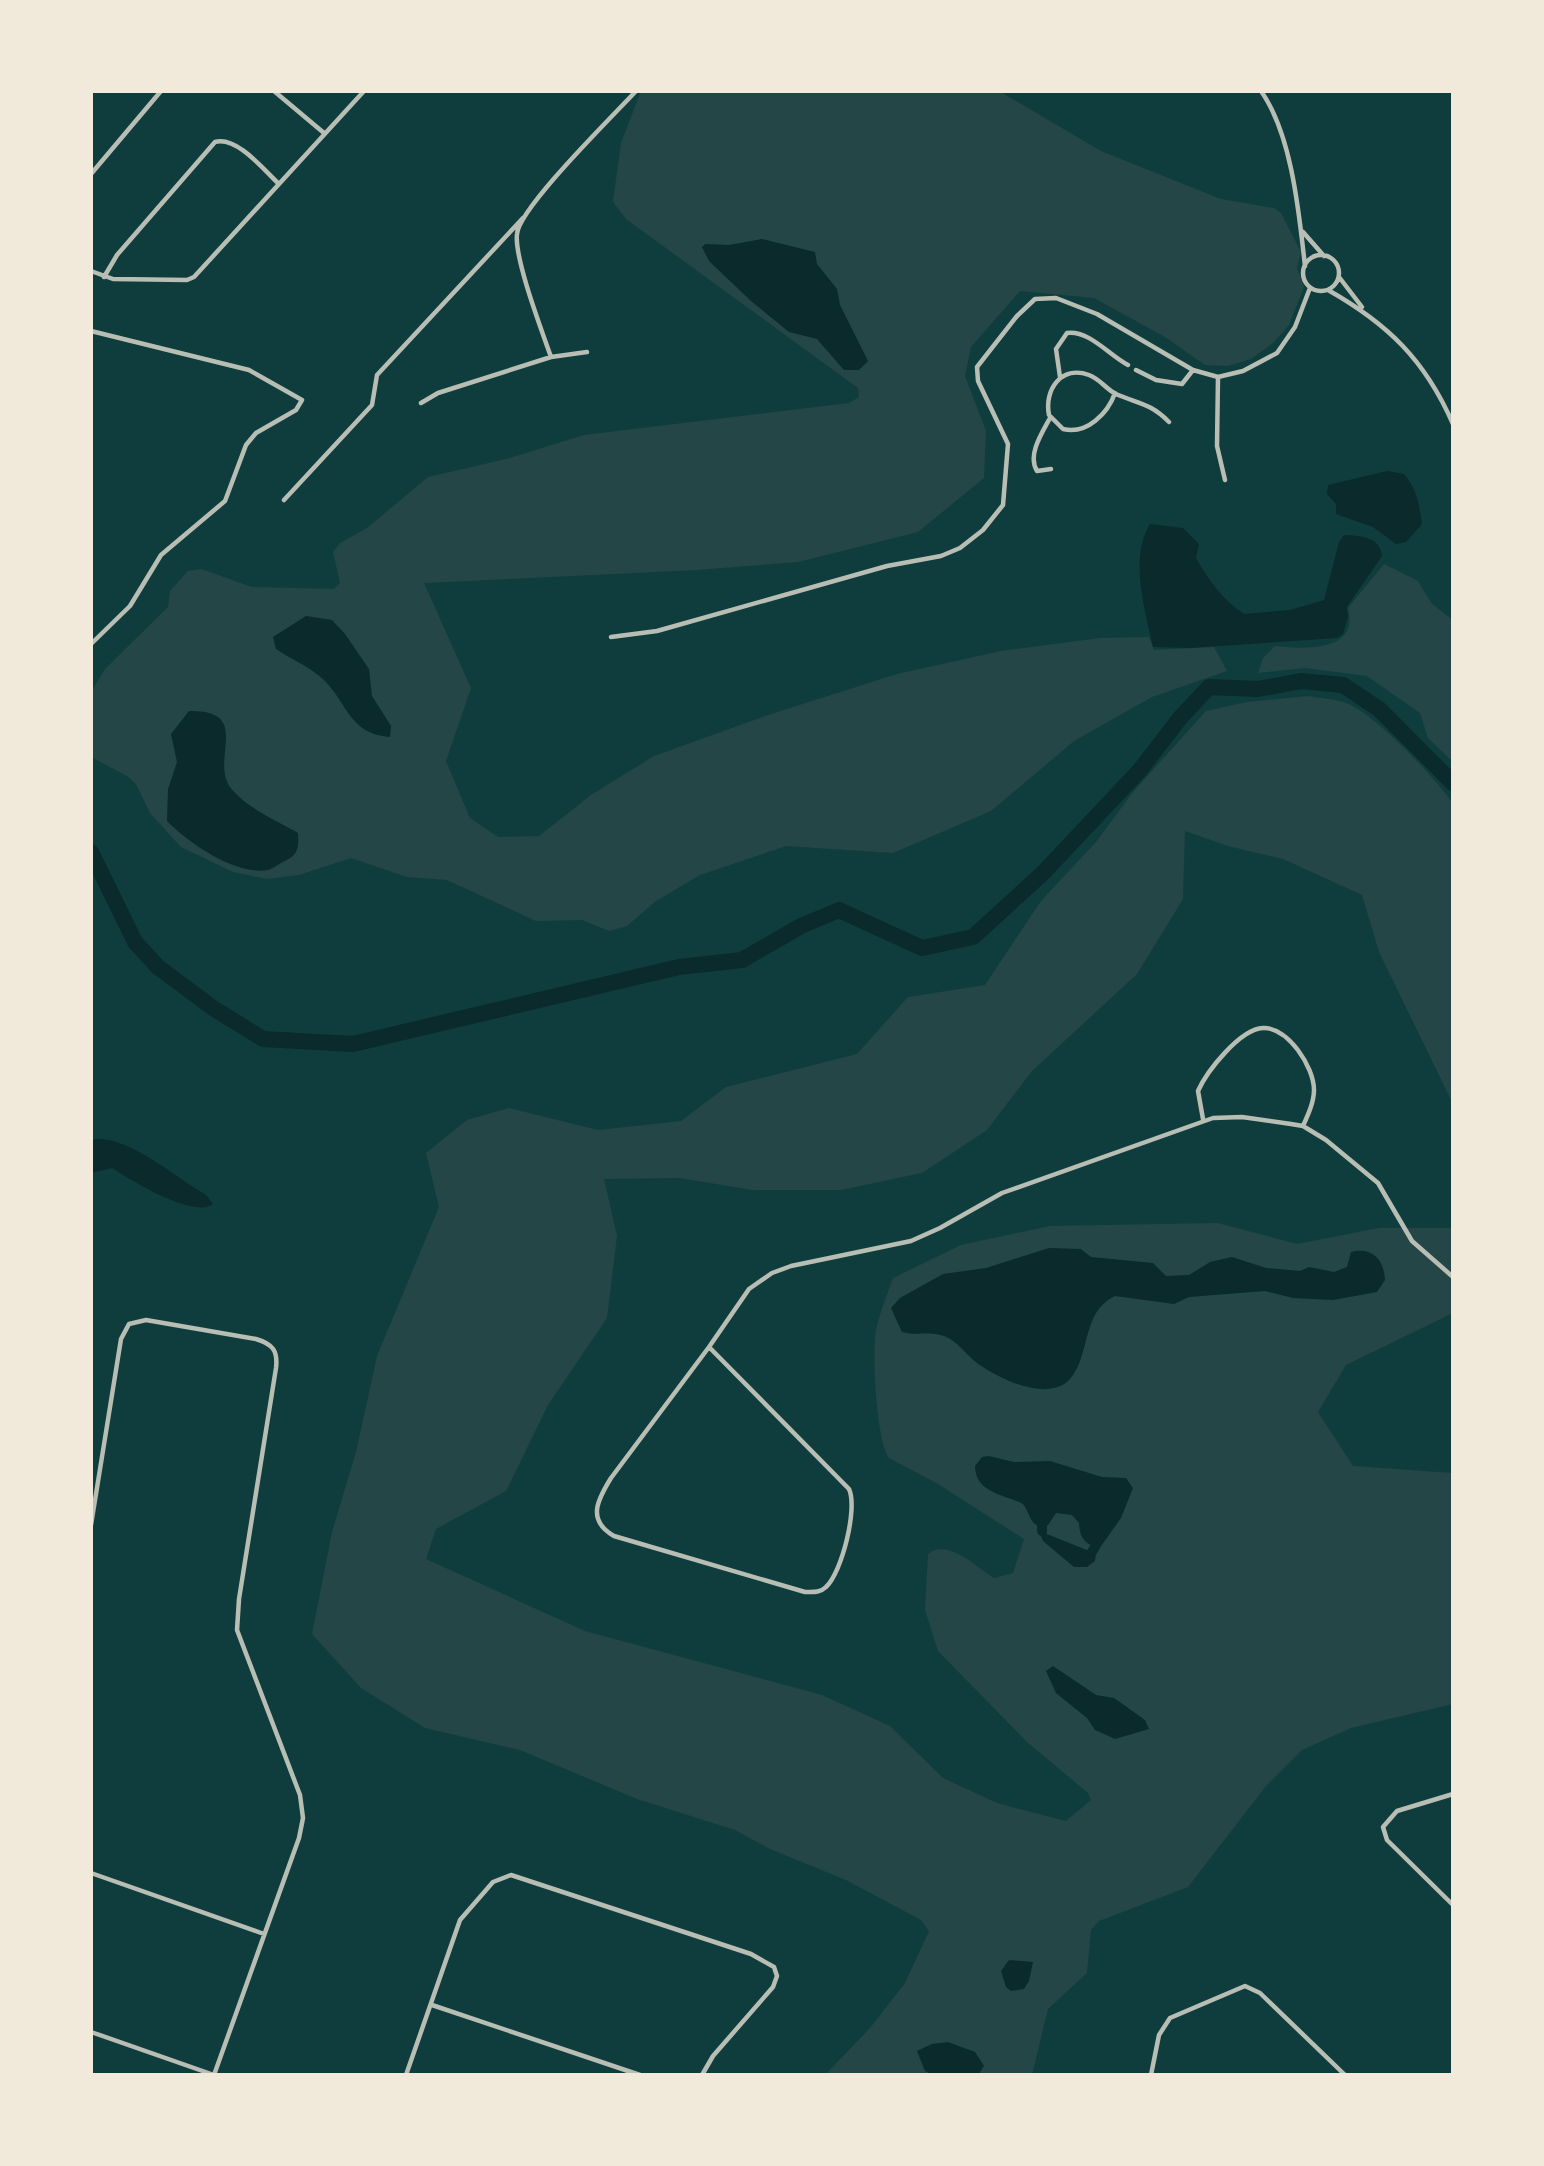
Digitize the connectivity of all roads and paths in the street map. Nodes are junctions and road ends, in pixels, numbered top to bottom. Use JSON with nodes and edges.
{"nodes":[{"id":1,"x":162,"y":91,"type":"edge"},
{"id":2,"x":274,"y":91,"type":"edge"},
{"id":3,"x":364,"y":91,"type":"edge"},
{"id":4,"x":636,"y":91,"type":"edge"},
{"id":5,"x":1261,"y":91,"type":"edge"},
{"id":6,"x":324,"y":133,"type":"junction"},
{"id":7,"x":91,"y":174,"type":"edge"},
{"id":8,"x":279,"y":184,"type":"junction"},
{"id":9,"x":523,"y":218,"type":"junction"},
{"id":10,"x":1301,"y":228,"type":"junction"},
{"id":11,"x":1324,"y":256,"type":"junction"},
{"id":12,"x":1304,"y":265,"type":"junction"},
{"id":13,"x":91,"y":271,"type":"edge"},
{"id":14,"x":104,"y":277,"type":"junction"},
{"id":15,"x":1339,"y":277,"type":"junction"},
{"id":16,"x":1310,"y":288,"type":"junction"},
{"id":17,"x":1328,"y":290,"type":"junction"},
{"id":18,"x":1365,"y":311,"type":"junction"},
{"id":19,"x":91,"y":331,"type":"edge"},
{"id":20,"x":587,"y":352,"type":"dead end"},
{"id":21,"x":551,"y":357,"type":"junction"},
{"id":22,"x":1128,"y":365,"type":"dead end"},
{"id":23,"x":1136,"y":370,"type":"dead end"},
{"id":24,"x":1193,"y":370,"type":"junction"},
{"id":25,"x":1060,"y":377,"type":"junction"},
{"id":26,"x":1218,"y":377,"type":"junction"},
{"id":27,"x":1115,"y":393,"type":"junction"},
{"id":28,"x":421,"y":402,"type":"dead end"},
{"id":29,"x":1050,"y":418,"type":"junction"},
{"id":30,"x":1169,"y":422,"type":"dead end"},
{"id":31,"x":1453,"y":424,"type":"edge"},
{"id":32,"x":1051,"y":469,"type":"dead end"},
{"id":33,"x":1225,"y":481,"type":"dead end"},
{"id":34,"x":284,"y":499,"type":"dead end"},
{"id":35,"x":611,"y":637,"type":"dead end"},
{"id":36,"x":91,"y":644,"type":"edge"},
{"id":37,"x":1203,"y":1119,"type":"junction"},
{"id":38,"x":1303,"y":1126,"type":"junction"},
{"id":39,"x":1453,"y":1277,"type":"edge"},
{"id":40,"x":709,"y":1347,"type":"junction"},
{"id":41,"x":91,"y":1525,"type":"edge"},
{"id":42,"x":1453,"y":1794,"type":"edge"},
{"id":43,"x":91,"y":1873,"type":"edge"},
{"id":44,"x":1453,"y":1905,"type":"edge"},
{"id":45,"x":264,"y":1934,"type":"junction"},
{"id":46,"x":432,"y":2005,"type":"junction"},
{"id":47,"x":91,"y":2032,"type":"edge"},
{"id":48,"x":214,"y":2075,"type":"edge"},
{"id":49,"x":406,"y":2075,"type":"edge"},
{"id":50,"x":640,"y":2075,"type":"edge"},
{"id":51,"x":702,"y":2075,"type":"edge"},
{"id":52,"x":1151,"y":2075,"type":"edge"},
{"id":53,"x":1345,"y":2075,"type":"edge"}],
"edges":[{"from":1,"to":7,"type":"street"},
{"from":2,"to":6,"type":"street"},
{"from":3,"to":6,"type":"street"},
{"from":4,"to":9,"type":"street"},
{"from":5,"to":10,"type":"street"},
{"from":6,"to":8,"type":"street"},
{"from":8,"to":14,"type":"street"},
{"from":8,"to":14,"type":"street"},
{"from":9,"to":21,"type":"street"},
{"from":9,"to":34,"type":"street"},
{"from":10,"to":11,"type":"street"},
{"from":10,"to":12,"type":"street"},
{"from":11,"to":12,"type":"street"},
{"from":11,"to":15,"type":"street"},
{"from":12,"to":16,"type":"street"},
{"from":13,"to":14,"type":"street"},
{"from":15,"to":17,"type":"street"},
{"from":15,"to":18,"type":"street"},
{"from":16,"to":17,"type":"street"},
{"from":16,"to":26,"type":"street"},
{"from":17,"to":18,"type":"street"},
{"from":18,"to":31,"type":"street"},
{"from":19,"to":36,"type":"street"},
{"from":20,"to":21,"type":"street"},
{"from":21,"to":28,"type":"street"},
{"from":22,"to":25,"type":"street"},
{"from":23,"to":24,"type":"street"},
{"from":24,"to":26,"type":"street"},
{"from":24,"to":35,"type":"street"},
{"from":25,"to":27,"type":"street"},
{"from":25,"to":29,"type":"street"},
{"from":26,"to":33,"type":"street"},
{"from":27,"to":29,"type":"street"},
{"from":27,"to":30,"type":"street"},
{"from":29,"to":32,"type":"street"},
{"from":37,"to":38,"type":"street"},
{"from":37,"to":38,"type":"street"},
{"from":37,"to":40,"type":"street"},
{"from":38,"to":39,"type":"street"},
{"from":40,"to":40,"type":"street"},
{"from":41,"to":45,"type":"street"},
{"from":42,"to":44,"type":"street"},
{"from":43,"to":45,"type":"street"},
{"from":45,"to":48,"type":"street"},
{"from":46,"to":49,"type":"street"},
{"from":46,"to":50,"type":"street"},
{"from":46,"to":51,"type":"street"},
{"from":47,"to":48,"type":"street"},
{"from":52,"to":53,"type":"street"}]}
